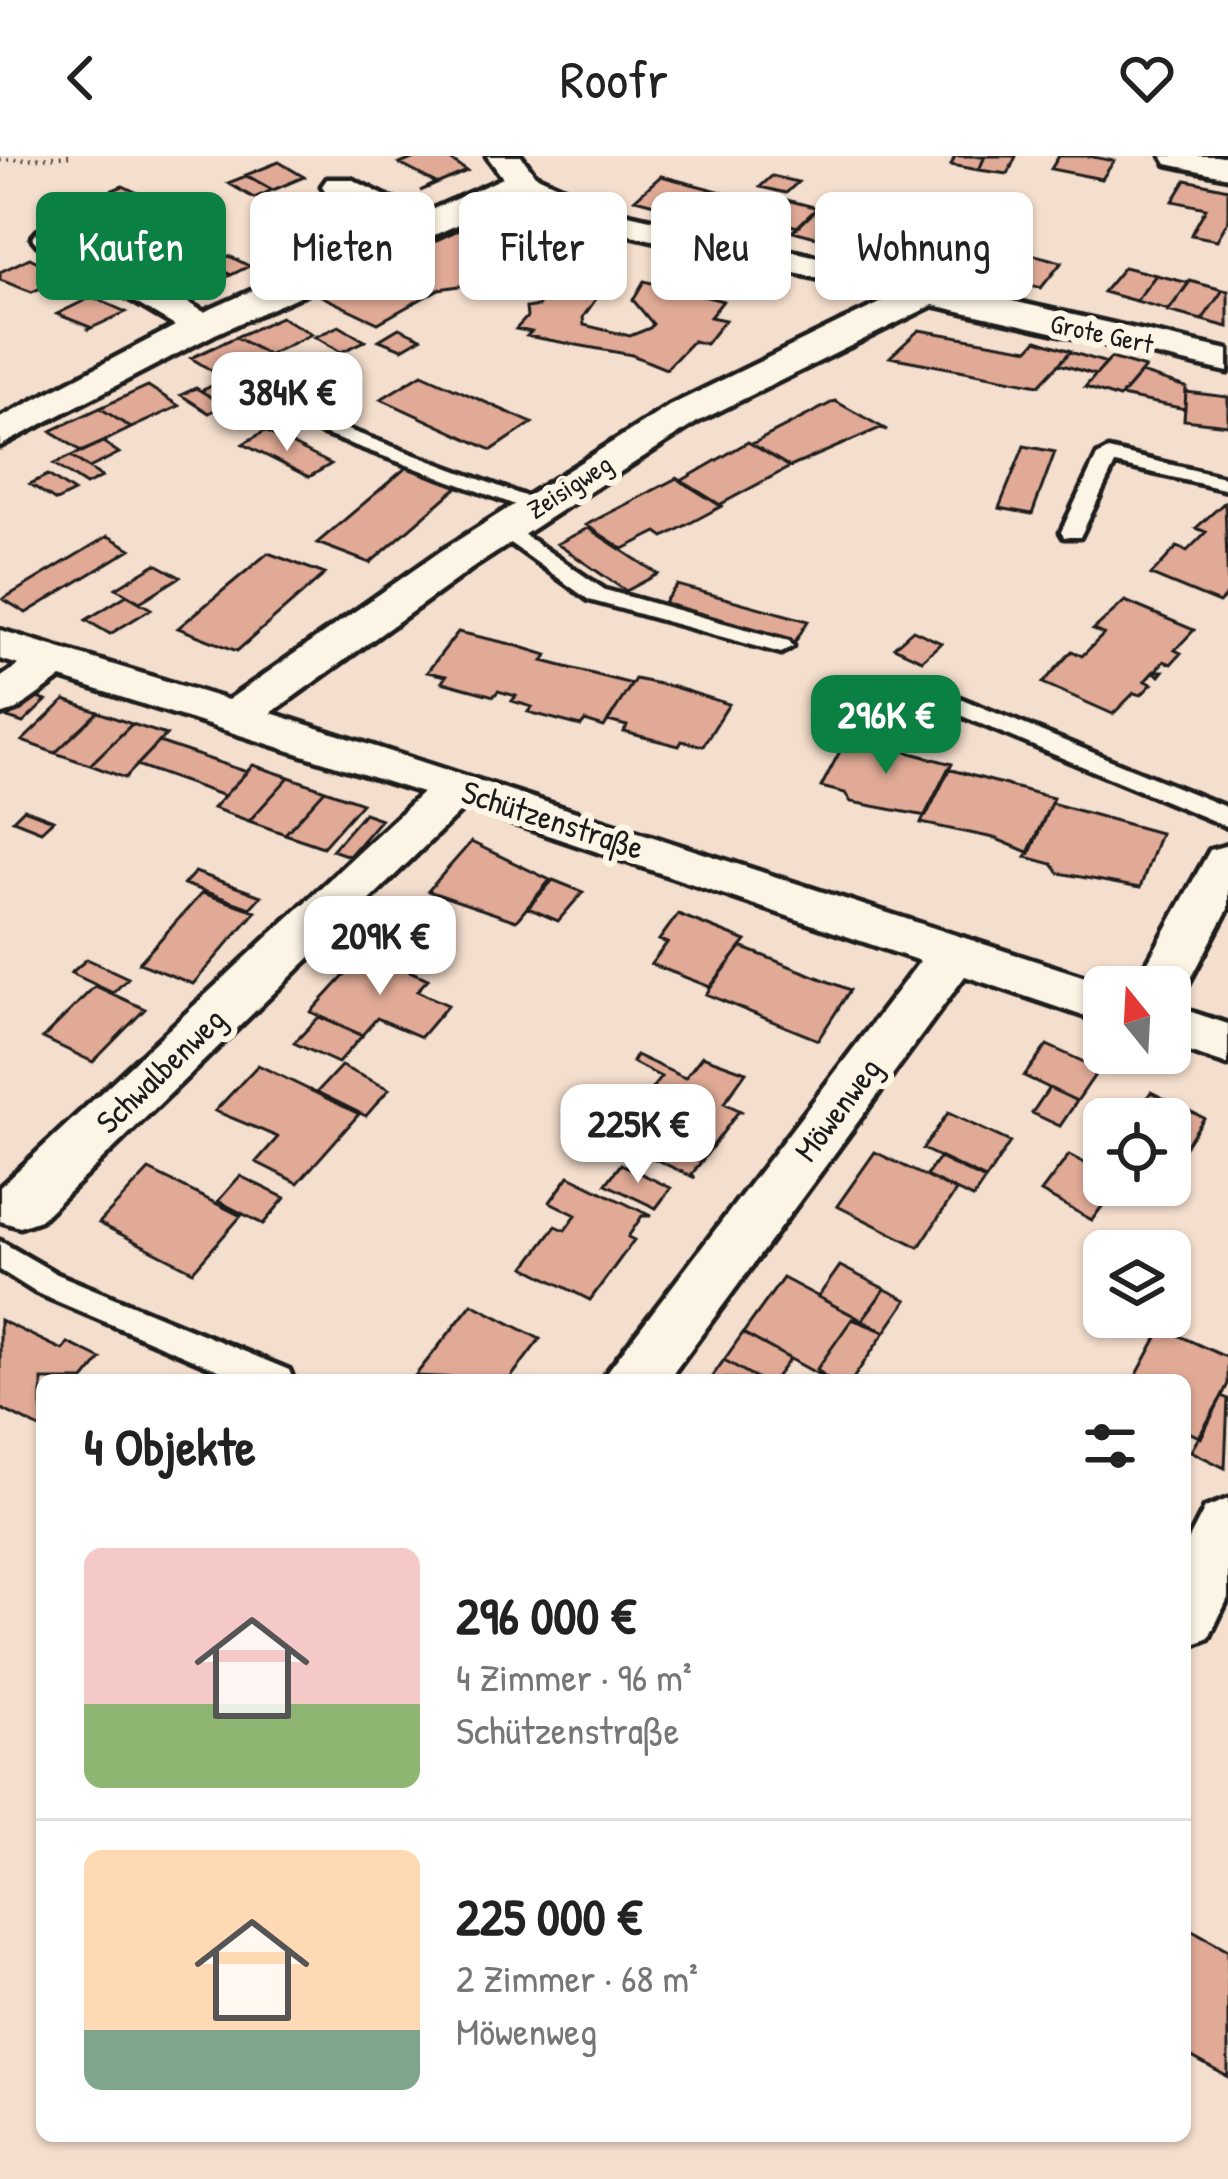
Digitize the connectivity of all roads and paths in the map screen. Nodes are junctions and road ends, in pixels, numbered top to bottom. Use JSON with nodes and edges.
{"nodes":[{"id":1,"x":74,"y":156,"type":"edge"},
{"id":2,"x":1181,"y":156,"type":"edge"},
{"id":3,"x":0,"y":160,"type":"edge"},
{"id":4,"x":1228,"y":165,"type":"edge"},
{"id":5,"x":513,"y":169,"type":"edge"},
{"id":6,"x":339,"y":186,"type":"dead end"},
{"id":7,"x":351,"y":192,"type":"edge"},
{"id":8,"x":435,"y":216,"type":"edge"},
{"id":9,"x":815,"y":269,"type":"edge"},
{"id":10,"x":157,"y":300,"type":"edge"},
{"id":11,"x":258,"y":300,"type":"edge"},
{"id":12,"x":914,"y":300,"type":"edge"},
{"id":13,"x":947,"y":300,"type":"edge"},
{"id":14,"x":202,"y":326,"type":"junction"},
{"id":15,"x":1228,"y":361,"type":"edge"},
{"id":16,"x":328,"y":429,"type":"dead end"},
{"id":17,"x":0,"y":434,"type":"edge"},
{"id":18,"x":1228,"y":484,"type":"edge"},
{"id":19,"x":520,"y":516,"type":"junction"},
{"id":20,"x":1072,"y":532,"type":"dead end"},
{"id":21,"x":0,"y":644,"type":"edge"},
{"id":22,"x":781,"y":646,"type":"dead end"},
{"id":23,"x":51,"y":664,"type":"junction"},
{"id":24,"x":935,"y":696,"type":"dead end"},
{"id":25,"x":0,"y":700,"type":"edge"},
{"id":26,"x":236,"y":716,"type":"junction"},
{"id":27,"x":457,"y":788,"type":"junction"},
{"id":28,"x":1228,"y":818,"type":"edge"},
{"id":29,"x":1228,"y":862,"type":"edge"},
{"id":30,"x":955,"y":952,"type":"junction"},
{"id":31,"x":1171,"y":966,"type":"edge"},
{"id":32,"x":1083,"y":996,"type":"edge"},
{"id":33,"x":1191,"y":1032,"type":"edge"},
{"id":34,"x":1228,"y":1045,"type":"edge"},
{"id":35,"x":10,"y":1214,"type":"edge"},
{"id":36,"x":0,"y":1254,"type":"edge"},
{"id":37,"x":263,"y":1374,"type":"edge"},
{"id":38,"x":637,"y":1374,"type":"edge"},
{"id":39,"x":1228,"y":1529,"type":"edge"},
{"id":40,"x":1191,"y":1604,"type":"edge"}],
"edges":[{"from":1,"to":3,"type":"path"},
{"from":2,"to":4,"type":"street"},
{"from":5,"to":8,"type":"street"},
{"from":5,"to":9,"type":"street","name":"Grote Gert"},
{"from":6,"to":7,"type":"street"},
{"from":10,"to":14,"type":"street"},
{"from":11,"to":14,"type":"street"},
{"from":12,"to":19,"type":"street","name":"Zeisigweg"},
{"from":13,"to":15,"type":"street","name":"Grote Gert"},
{"from":14,"to":17,"type":"street"},
{"from":16,"to":19,"type":"lane"},
{"from":18,"to":20,"type":"lane"},
{"from":19,"to":22,"type":"lane"},
{"from":19,"to":26,"type":"street","name":"Zeisigweg"},
{"from":21,"to":23,"type":"street","name":"Schützenstraße"},
{"from":23,"to":25,"type":"street"},
{"from":23,"to":26,"type":"street","name":"Schützenstraße"},
{"from":24,"to":28,"type":"lane"},
{"from":26,"to":27,"type":"street","name":"Schützenstraße"},
{"from":27,"to":30,"type":"street","name":"Schützenstraße"},
{"from":27,"to":35,"type":"street","name":"Schwalbenweg"},
{"from":29,"to":31,"type":"street"},
{"from":30,"to":32,"type":"street","name":"Schützenstraße"},
{"from":30,"to":38,"type":"street","name":"Möwenweg"},
{"from":33,"to":34,"type":"street"},
{"from":36,"to":37,"type":"lane"},
{"from":39,"to":40,"type":"street"}]}
